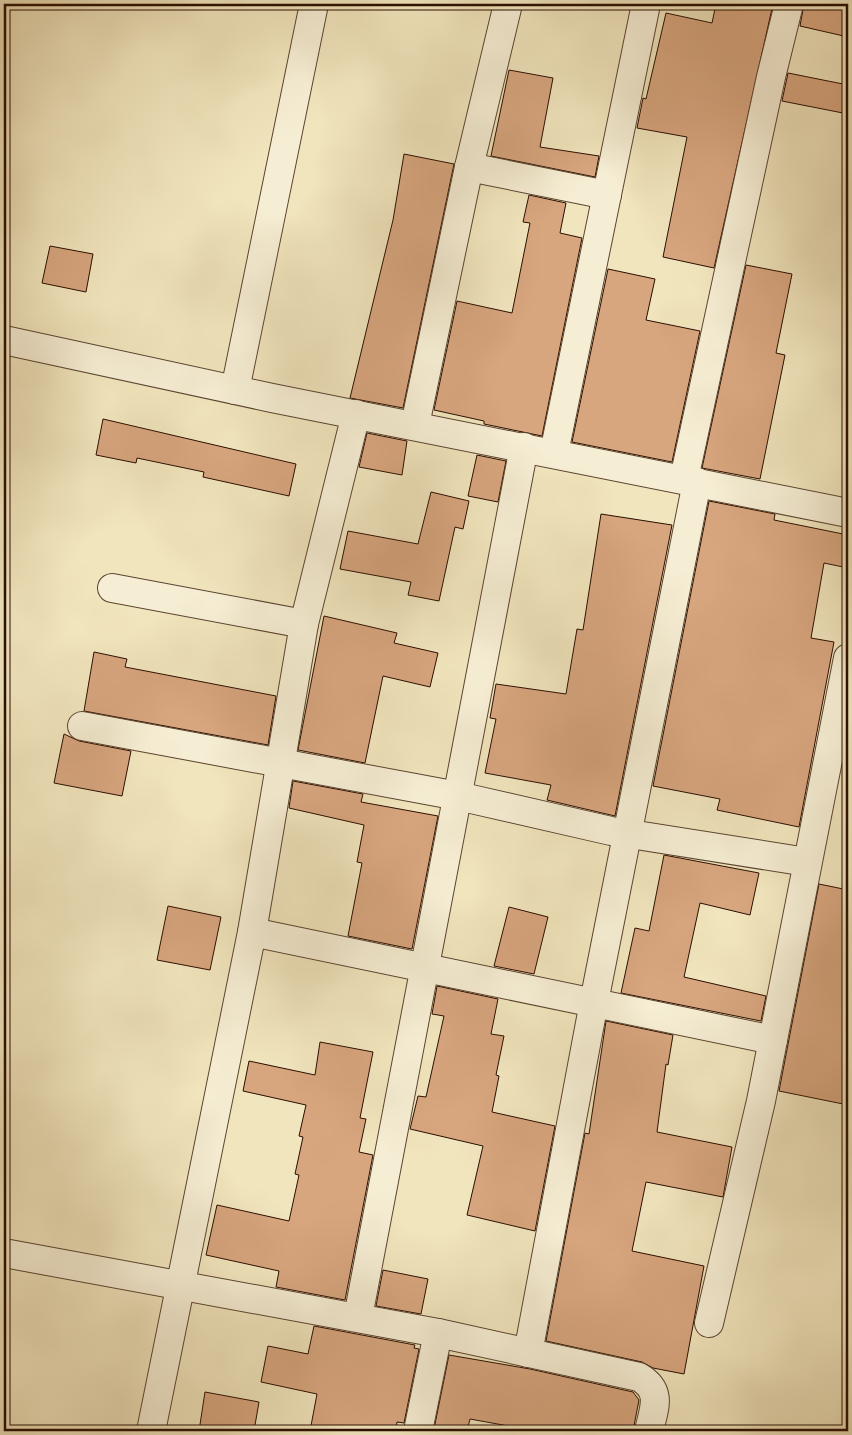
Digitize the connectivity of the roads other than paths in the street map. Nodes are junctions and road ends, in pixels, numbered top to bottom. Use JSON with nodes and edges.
{"nodes":[{"id":1,"x":314,"y":4,"type":"edge"},
{"id":2,"x":508,"y":4,"type":"edge"},
{"id":3,"x":646,"y":4,"type":"edge"},
{"id":4,"x":790,"y":4,"type":"edge"},
{"id":5,"x":469,"y":166,"type":"junction"},
{"id":6,"x":607,"y":195,"type":"junction"},
{"id":7,"x":4,"y":340,"type":"edge"},
{"id":8,"x":234,"y":390,"type":"junction"},
{"id":9,"x":356,"y":414,"type":"junction"},
{"id":10,"x":415,"y":426,"type":"junction"},
{"id":11,"x":524,"y":447,"type":"junction"},
{"id":12,"x":554,"y":453,"type":"junction"},
{"id":13,"x":690,"y":480,"type":"junction"},
{"id":14,"x":847,"y":505,"type":"edge"},
{"id":15,"x":112,"y":588,"type":"dead end"},
{"id":16,"x":304,"y":624,"type":"junction"},
{"id":17,"x":848,"y":658,"type":"edge"},
{"id":18,"x":82,"y":726,"type":"dead end"},
{"id":19,"x":282,"y":763,"type":"junction"},
{"id":20,"x":458,"y":796,"type":"junction"},
{"id":21,"x":627,"y":834,"type":"junction"},
{"id":22,"x":807,"y":862,"type":"junction"},
{"id":23,"x":252,"y":932,"type":"junction"},
{"id":24,"x":425,"y":966,"type":"junction"},
{"id":25,"x":594,"y":1002,"type":"junction"},
{"id":26,"x":773,"y":1040,"type":"junction"},
{"id":27,"x":4,"y":1253,"type":"edge"},
{"id":28,"x":179,"y":1285,"type":"junction"},
{"id":29,"x":358,"y":1317,"type":"junction"},
{"id":30,"x":709,"y":1323,"type":"dead end"},
{"id":31,"x":438,"y":1334,"type":"junction"},
{"id":32,"x":528,"y":1353,"type":"junction"},
{"id":33,"x":151,"y":1431,"type":"edge"},
{"id":34,"x":418,"y":1431,"type":"edge"},
{"id":35,"x":649,"y":1431,"type":"edge"}],
"edges":[{"from":1,"to":8,"type":"street"},
{"from":2,"to":5,"type":"street"},
{"from":3,"to":6,"type":"street"},
{"from":4,"to":13,"type":"street"},
{"from":5,"to":6,"type":"street"},
{"from":5,"to":10,"type":"street"},
{"from":6,"to":12,"type":"street"},
{"from":7,"to":8,"type":"street"},
{"from":8,"to":9,"type":"street"},
{"from":9,"to":10,"type":"street"},
{"from":9,"to":16,"type":"street"},
{"from":10,"to":11,"type":"street"},
{"from":11,"to":12,"type":"street"},
{"from":11,"to":20,"type":"street"},
{"from":12,"to":13,"type":"street"},
{"from":13,"to":14,"type":"street"},
{"from":13,"to":21,"type":"street"},
{"from":15,"to":16,"type":"street"},
{"from":16,"to":19,"type":"street"},
{"from":17,"to":22,"type":"street"},
{"from":18,"to":19,"type":"street"},
{"from":19,"to":20,"type":"street"},
{"from":19,"to":23,"type":"street"},
{"from":20,"to":21,"type":"street"},
{"from":20,"to":24,"type":"street"},
{"from":21,"to":22,"type":"street"},
{"from":21,"to":25,"type":"street"},
{"from":22,"to":26,"type":"street"},
{"from":23,"to":24,"type":"street"},
{"from":23,"to":28,"type":"street"},
{"from":24,"to":25,"type":"street"},
{"from":24,"to":29,"type":"street"},
{"from":25,"to":26,"type":"street"},
{"from":25,"to":32,"type":"street"},
{"from":26,"to":30,"type":"street"},
{"from":27,"to":28,"type":"street"},
{"from":28,"to":29,"type":"street"},
{"from":28,"to":33,"type":"street"},
{"from":29,"to":31,"type":"street"},
{"from":31,"to":32,"type":"street"},
{"from":31,"to":34,"type":"street"},
{"from":32,"to":35,"type":"street"}]}
